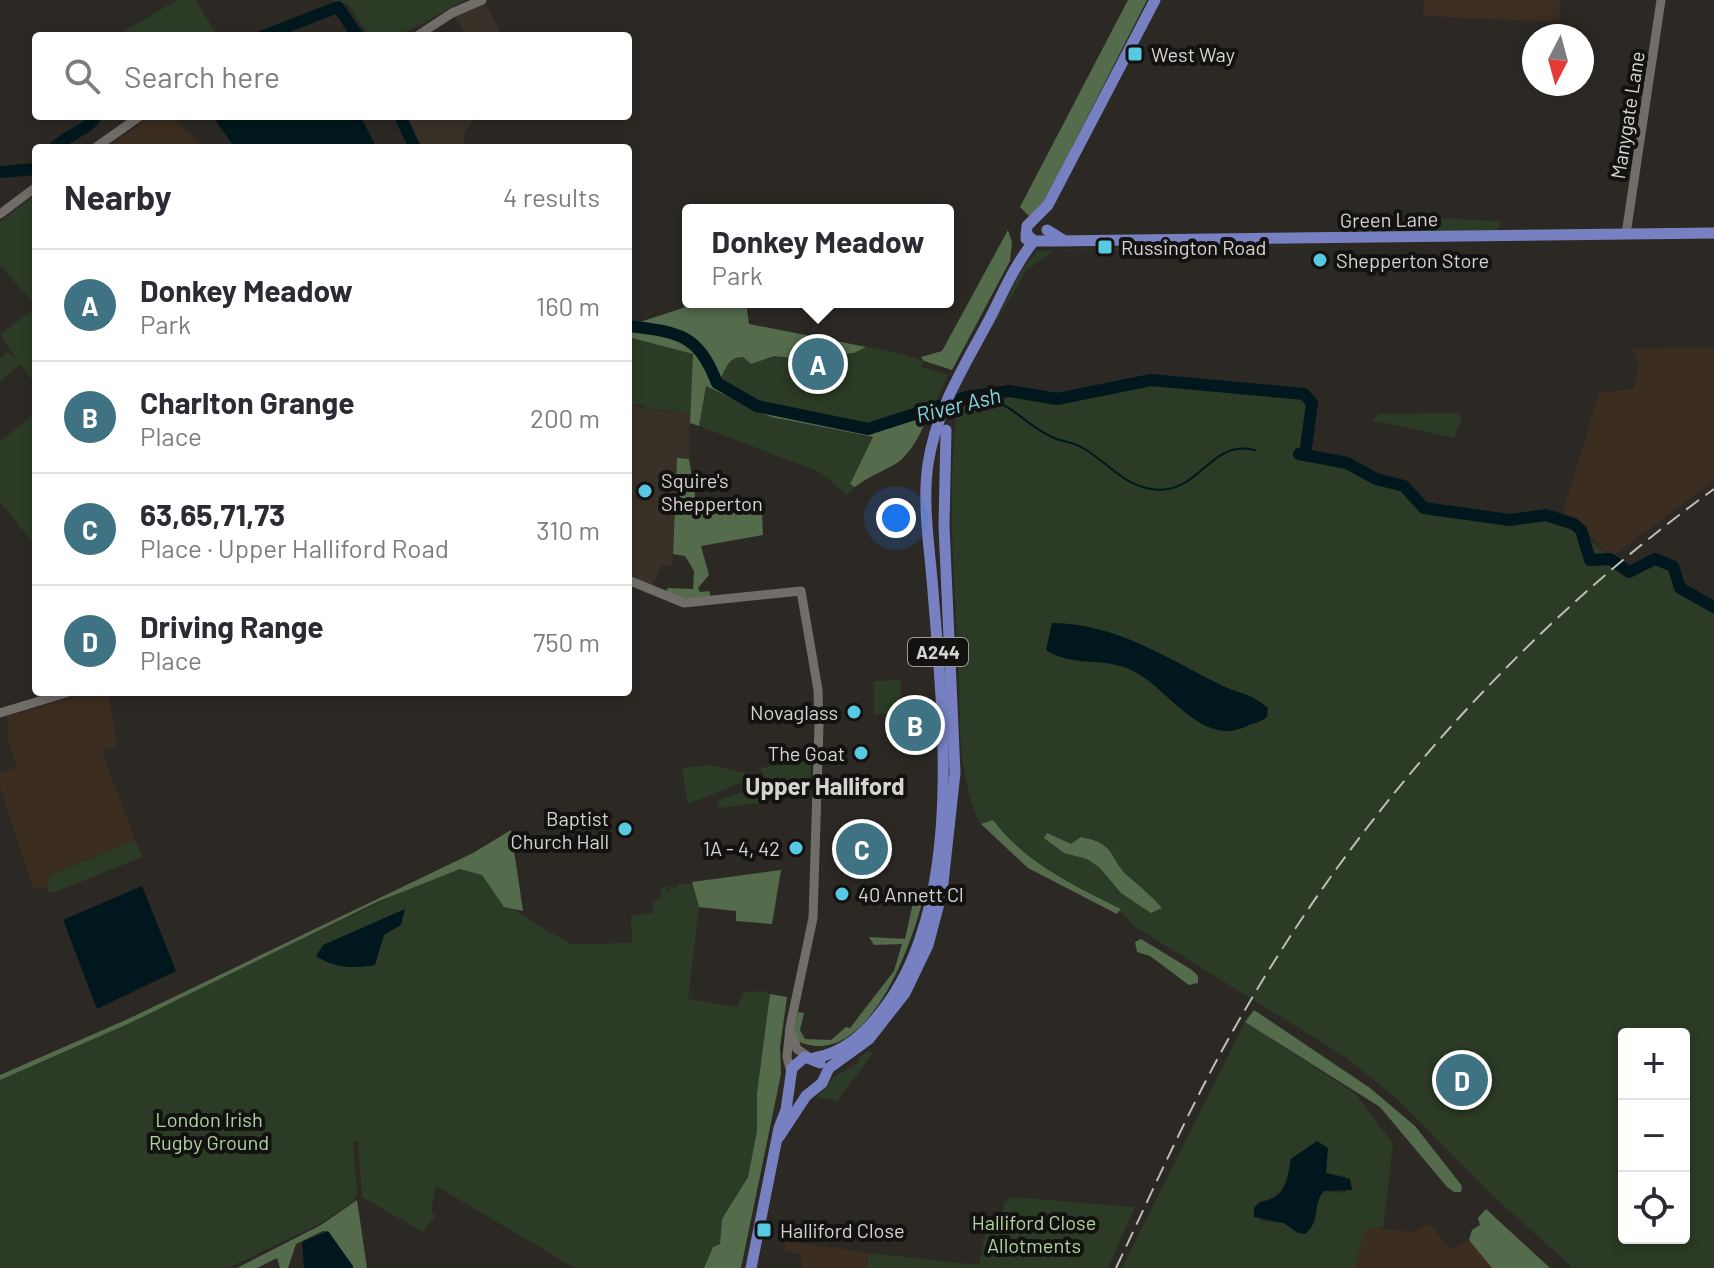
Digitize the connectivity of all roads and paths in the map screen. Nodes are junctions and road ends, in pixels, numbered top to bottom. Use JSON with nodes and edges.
{"nodes":[{"id":1,"x":482,"y":0,"type":"edge"},
{"id":2,"x":1155,"y":0,"type":"edge"},
{"id":3,"x":1661,"y":0,"type":"edge"},
{"id":4,"x":423,"y":32,"type":"edge"},
{"id":5,"x":134,"y":120,"type":"edge"},
{"id":6,"x":101,"y":144,"type":"edge"},
{"id":7,"x":32,"y":190,"type":"edge"},
{"id":8,"x":0,"y":214,"type":"edge"},
{"id":9,"x":1038,"y":231,"type":"junction"},
{"id":10,"x":1714,"y":233,"type":"edge"},
{"id":11,"x":1626,"y":234,"type":"junction"},
{"id":12,"x":948,"y":401,"type":"junction"},
{"id":13,"x":946,"y":430,"type":"junction"},
{"id":14,"x":929,"y":457,"type":"junction"},
{"id":15,"x":632,"y":582,"type":"edge"},
{"id":16,"x":56,"y":696,"type":"edge"},
{"id":17,"x":0,"y":713,"type":"edge"},
{"id":18,"x":790,"y":1027,"type":"junction"},
{"id":19,"x":812,"y":1058,"type":"junction"},
{"id":20,"x":825,"y":1074,"type":"junction"},
{"id":21,"x":791,"y":1075,"type":"junction"},
{"id":22,"x":811,"y":1091,"type":"junction"},
{"id":23,"x":779,"y":1137,"type":"junction"},
{"id":24,"x":751,"y":1268,"type":"edge"}],
"edges":[{"from":1,"to":4,"type":"street"},
{"from":2,"to":9,"type":"main road","number":"A244"},
{"from":3,"to":11,"type":"street","name":"Manygate Lane"},
{"from":5,"to":6,"type":"street"},
{"from":7,"to":8,"type":"street"},
{"from":9,"to":11,"type":"main road","name":"Green Lane"},
{"from":9,"to":12,"type":"main road","number":"A244"},
{"from":10,"to":11,"type":"main road","name":"Green Lane"},
{"from":12,"to":13,"type":"main road","number":"A244"},
{"from":12,"to":14,"type":"main road","number":"A244"},
{"from":13,"to":14,"type":"main road"},
{"from":13,"to":20,"type":"main road","number":"A244"},
{"from":14,"to":19,"type":"main road","number":"A244"},
{"from":15,"to":18,"type":"street"},
{"from":16,"to":17,"type":"street"},
{"from":18,"to":19,"type":"street"},
{"from":18,"to":21,"type":"street"},
{"from":19,"to":20,"type":"main road"},
{"from":19,"to":21,"type":"main road"},
{"from":20,"to":22,"type":"main road"},
{"from":21,"to":22,"type":"main road"},
{"from":21,"to":23,"type":"main road"},
{"from":22,"to":23,"type":"main road"},
{"from":23,"to":24,"type":"main road"}]}
